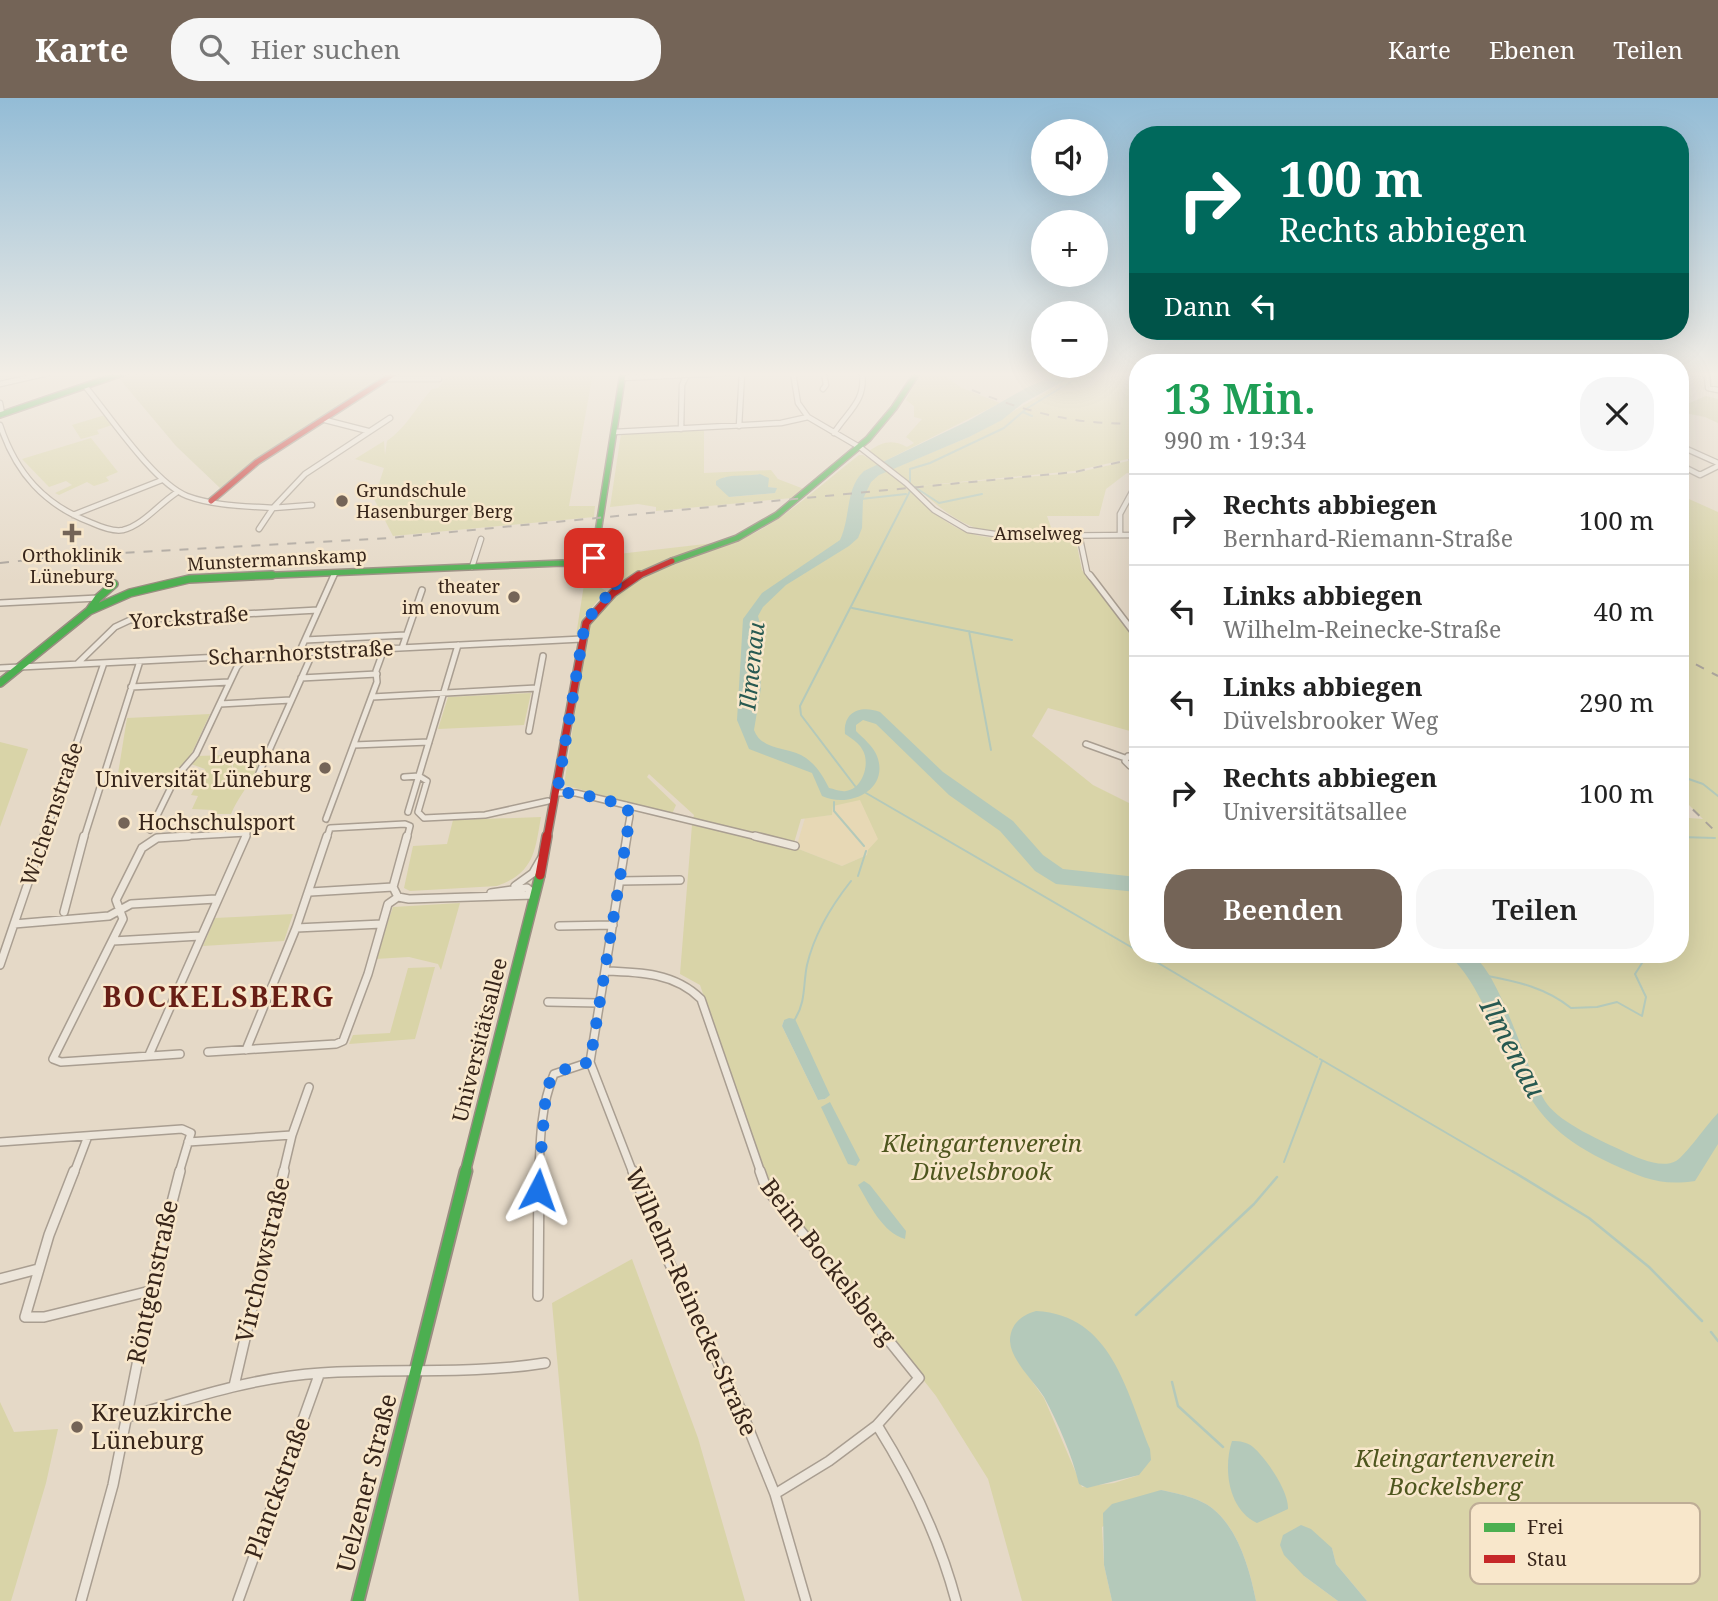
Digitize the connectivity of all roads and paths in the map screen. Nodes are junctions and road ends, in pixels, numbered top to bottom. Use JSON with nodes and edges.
{"nodes":[{"id":1,"x":7,"y":443,"type":"edge"},
{"id":2,"x":132,"y":443,"type":"edge"},
{"id":3,"x":288,"y":443,"type":"edge"},
{"id":4,"x":350,"y":443,"type":"edge"},
{"id":5,"x":612,"y":443,"type":"edge"},
{"id":6,"x":852,"y":443,"type":"edge"},
{"id":7,"x":865,"y":443,"type":"edge"},
{"id":8,"x":861,"y":448,"type":"junction"},
{"id":9,"x":1689,"y":451,"type":"edge"},
{"id":10,"x":1718,"y":465,"type":"edge"},
{"id":11,"x":1689,"y":470,"type":"edge"},
{"id":12,"x":162,"y":480,"type":"junction"},
{"id":13,"x":176,"y":493,"type":"junction"},
{"id":14,"x":1129,"y":498,"type":"edge"},
{"id":15,"x":211,"y":501,"type":"junction"},
{"id":16,"x":312,"y":505,"type":"dead end"},
{"id":17,"x":273,"y":508,"type":"junction"},
{"id":18,"x":73,"y":515,"type":"junction"},
{"id":19,"x":259,"y":529,"type":"dead end"},
{"id":20,"x":1079,"y":534,"type":"junction"},
{"id":21,"x":1120,"y":534,"type":"junction"},
{"id":22,"x":1129,"y":534,"type":"edge"},
{"id":23,"x":481,"y":539,"type":"dead end"},
{"id":24,"x":548,"y":564,"type":"junction"},
{"id":25,"x":577,"y":565,"type":"junction"},
{"id":26,"x":472,"y":567,"type":"junction"},
{"id":27,"x":590,"y":567,"type":"junction"},
{"id":28,"x":335,"y":573,"type":"junction"},
{"id":29,"x":617,"y":588,"type":"junction"},
{"id":30,"x":422,"y":590,"type":"dead end"},
{"id":31,"x":121,"y":596,"type":"junction"},
{"id":32,"x":97,"y":602,"type":"junction"},
{"id":33,"x":0,"y":603,"type":"edge"},
{"id":34,"x":318,"y":610,"type":"junction"},
{"id":35,"x":1129,"y":626,"type":"edge"},
{"id":36,"x":407,"y":635,"type":"junction"},
{"id":37,"x":582,"y":639,"type":"junction"},
{"id":38,"x":305,"y":640,"type":"junction"},
{"id":39,"x":458,"y":645,"type":"junction"},
{"id":40,"x":402,"y":648,"type":"junction"},
{"id":41,"x":384,"y":649,"type":"junction"},
{"id":42,"x":299,"y":653,"type":"junction"},
{"id":43,"x":247,"y":656,"type":"junction"},
{"id":44,"x":543,"y":656,"type":"dead end"},
{"id":45,"x":139,"y":661,"type":"junction"},
{"id":46,"x":309,"y":661,"type":"dead end"},
{"id":47,"x":104,"y":663,"type":"junction"},
{"id":48,"x":76,"y":664,"type":"junction"},
{"id":49,"x":19,"y":667,"type":"junction"},
{"id":50,"x":0,"y":668,"type":"edge"},
{"id":51,"x":377,"y":674,"type":"junction"},
{"id":52,"x":301,"y":678,"type":"junction"},
{"id":53,"x":229,"y":682,"type":"junction"},
{"id":54,"x":0,"y":683,"type":"edge"},
{"id":55,"x":131,"y":687,"type":"junction"},
{"id":56,"x":537,"y":688,"type":"junction"},
{"id":57,"x":444,"y":693,"type":"junction"},
{"id":58,"x":372,"y":696,"type":"junction"},
{"id":59,"x":291,"y":700,"type":"junction"},
{"id":60,"x":220,"y":704,"type":"junction"},
{"id":61,"x":529,"y":731,"type":"dead end"},
{"id":62,"x":429,"y":742,"type":"junction"},
{"id":63,"x":1086,"y":744,"type":"dead end"},
{"id":64,"x":354,"y":746,"type":"junction"},
{"id":65,"x":1129,"y":757,"type":"edge"},
{"id":66,"x":1125,"y":758,"type":"junction"},
{"id":67,"x":1129,"y":764,"type":"edge"},
{"id":68,"x":419,"y":776,"type":"junction"},
{"id":69,"x":404,"y":777,"type":"dead end"},
{"id":70,"x":255,"y":782,"type":"dead end"},
{"id":71,"x":557,"y":793,"type":"junction"},
{"id":72,"x":548,"y":801,"type":"dead end"},
{"id":73,"x":626,"y":805,"type":"junction"},
{"id":74,"x":408,"y":812,"type":"dead end"},
{"id":75,"x":419,"y":816,"type":"junction"},
{"id":76,"x":326,"y":820,"type":"dead end"},
{"id":77,"x":410,"y":826,"type":"junction"},
{"id":78,"x":150,"y":830,"type":"dead end"},
{"id":79,"x":795,"y":846,"type":"dead end"},
{"id":80,"x":544,"y":855,"type":"junction"},
{"id":81,"x":680,"y":880,"type":"dead end"},
{"id":82,"x":620,"y":881,"type":"junction"},
{"id":83,"x":393,"y":887,"type":"junction"},
{"id":84,"x":510,"y":889,"type":"junction"},
{"id":85,"x":310,"y":892,"type":"junction"},
{"id":86,"x":478,"y":895,"type":"junction"},
{"id":87,"x":534,"y":895,"type":"junction"},
{"id":88,"x":398,"y":897,"type":"junction"},
{"id":89,"x":216,"y":899,"type":"junction"},
{"id":90,"x":120,"y":910,"type":"junction"},
{"id":91,"x":64,"y":912,"type":"dead end"},
{"id":92,"x":14,"y":924,"type":"junction"},
{"id":93,"x":382,"y":924,"type":"junction"},
{"id":94,"x":612,"y":925,"type":"junction"},
{"id":95,"x":559,"y":926,"type":"dead end"},
{"id":96,"x":296,"y":928,"type":"junction"},
{"id":97,"x":200,"y":936,"type":"junction"},
{"id":98,"x":113,"y":941,"type":"junction"},
{"id":99,"x":0,"y":965,"type":"edge"},
{"id":100,"x":605,"y":971,"type":"junction"},
{"id":101,"x":548,"y":1002,"type":"dead end"},
{"id":102,"x":599,"y":1003,"type":"junction"},
{"id":103,"x":246,"y":1050,"type":"junction"},
{"id":104,"x":208,"y":1052,"type":"dead end"},
{"id":105,"x":180,"y":1054,"type":"dead end"},
{"id":106,"x":149,"y":1055,"type":"junction"},
{"id":107,"x":590,"y":1062,"type":"junction"},
{"id":108,"x":309,"y":1087,"type":"dead end"},
{"id":109,"x":292,"y":1135,"type":"junction"},
{"id":110,"x":88,"y":1136,"type":"junction"},
{"id":111,"x":0,"y":1142,"type":"edge"},
{"id":112,"x":188,"y":1142,"type":"junction"},
{"id":113,"x":38,"y":1269,"type":"junction"},
{"id":114,"x":0,"y":1279,"type":"edge"},
{"id":115,"x":150,"y":1291,"type":"junction"},
{"id":116,"x":538,"y":1296,"type":"dead end"},
{"id":117,"x":545,"y":1363,"type":"dead end"},
{"id":118,"x":413,"y":1373,"type":"junction"},
{"id":119,"x":319,"y":1375,"type":"junction"},
{"id":120,"x":234,"y":1386,"type":"junction"},
{"id":121,"x":128,"y":1418,"type":"junction"},
{"id":122,"x":877,"y":1424,"type":"junction"},
{"id":123,"x":775,"y":1494,"type":"junction"},
{"id":124,"x":81,"y":1601,"type":"edge"},
{"id":125,"x":238,"y":1601,"type":"edge"},
{"id":126,"x":358,"y":1601,"type":"edge"},
{"id":127,"x":806,"y":1601,"type":"edge"},
{"id":128,"x":956,"y":1601,"type":"edge"}],
"edges":[{"from":1,"to":18,"type":"street"},
{"from":2,"to":12,"type":"street"},
{"from":3,"to":15,"type":"street"},
{"from":4,"to":17,"type":"street"},
{"from":5,"to":27,"type":"street"},
{"from":6,"to":8,"type":"street"},
{"from":7,"to":8,"type":"street","name":"Universitätsallee"},
{"from":8,"to":20,"type":"street","name":"Amselweg"},
{"from":8,"to":29,"type":"street","name":"Universitätsallee"},
{"from":9,"to":10,"type":"street"},
{"from":10,"to":11,"type":"street"},
{"from":12,"to":13,"type":"street"},
{"from":12,"to":18,"type":"street"},
{"from":13,"to":15,"type":"street"},
{"from":13,"to":18,"type":"street"},
{"from":14,"to":21,"type":"street"},
{"from":15,"to":17,"type":"street"},
{"from":16,"to":17,"type":"street"},
{"from":17,"to":19,"type":"street"},
{"from":20,"to":21,"type":"street","name":"Amselweg"},
{"from":20,"to":35,"type":"street"},
{"from":21,"to":22,"type":"street","name":"Amselweg"},
{"from":23,"to":26,"type":"street"},
{"from":24,"to":25,"type":"street","name":"Munstermannskamp"},
{"from":24,"to":26,"type":"street","name":"Munstermannskamp"},
{"from":24,"to":27,"type":"street","name":"Munstermannskamp"},
{"from":25,"to":27,"type":"street"},
{"from":25,"to":27,"type":"street","name":"Munstermannskamp"},
{"from":26,"to":28,"type":"street","name":"Munstermannskamp"},
{"from":27,"to":29,"type":"street","name":"Munstermannskamp"},
{"from":27,"to":29,"type":"street","name":"Munstermannskamp"},
{"from":28,"to":31,"type":"street","name":"Munstermannskamp"},
{"from":28,"to":34,"type":"street"},
{"from":29,"to":37,"type":"street","name":"Universitätsallee"},
{"from":30,"to":36,"type":"street"},
{"from":31,"to":32,"type":"street","name":"Munstermannskamp"},
{"from":31,"to":32,"type":"street"},
{"from":32,"to":33,"type":"street"},
{"from":32,"to":49,"type":"street","name":"Munstermannskamp"},
{"from":34,"to":38,"type":"street"},
{"from":34,"to":48,"type":"street","name":"Yorckstraße"},
{"from":36,"to":38,"type":"street","name":"Scharnhorststraße"},
{"from":36,"to":40,"type":"street"},
{"from":37,"to":39,"type":"street","name":"Scharnhorststraße"},
{"from":37,"to":71,"type":"street","name":"Universitätsallee"},
{"from":38,"to":42,"type":"street"},
{"from":39,"to":40,"type":"street","name":"Scharnhorststraße"},
{"from":39,"to":57,"type":"street"},
{"from":40,"to":41,"type":"street","name":"Scharnhorststraße"},
{"from":41,"to":42,"type":"street","name":"Scharnhorststraße"},
{"from":41,"to":51,"type":"street"},
{"from":42,"to":43,"type":"street","name":"Scharnhorststraße"},
{"from":43,"to":45,"type":"street","name":"Scharnhorststraße"},
{"from":43,"to":53,"type":"street"},
{"from":44,"to":56,"type":"street"},
{"from":45,"to":47,"type":"street","name":"Scharnhorststraße"},
{"from":45,"to":55,"type":"street"},
{"from":46,"to":52,"type":"street"},
{"from":47,"to":48,"type":"street","name":"Scharnhorststraße"},
{"from":47,"to":92,"type":"street","name":"Wichernstraße"},
{"from":48,"to":49,"type":"street","name":"Scharnhorststraße"},
{"from":49,"to":50,"type":"street","name":"Scharnhorststraße"},
{"from":49,"to":54,"type":"street","name":"Munstermannskamp"},
{"from":51,"to":52,"type":"street"},
{"from":51,"to":58,"type":"street"},
{"from":52,"to":59,"type":"street"},
{"from":53,"to":55,"type":"street"},
{"from":53,"to":60,"type":"street"},
{"from":55,"to":91,"type":"street"},
{"from":56,"to":57,"type":"street"},
{"from":56,"to":61,"type":"street"},
{"from":57,"to":58,"type":"street"},
{"from":57,"to":62,"type":"street"},
{"from":58,"to":64,"type":"street"},
{"from":59,"to":60,"type":"street"},
{"from":59,"to":70,"type":"street"},
{"from":60,"to":78,"type":"street"},
{"from":62,"to":64,"type":"street"},
{"from":62,"to":68,"type":"street"},
{"from":63,"to":66,"type":"street"},
{"from":64,"to":76,"type":"street"},
{"from":65,"to":66,"type":"street"},
{"from":66,"to":67,"type":"street"},
{"from":68,"to":69,"type":"street"},
{"from":68,"to":74,"type":"street"},
{"from":68,"to":75,"type":"street"},
{"from":71,"to":73,"type":"street"},
{"from":71,"to":80,"type":"street","name":"Universitätsallee"},
{"from":72,"to":75,"type":"street"},
{"from":73,"to":79,"type":"street"},
{"from":73,"to":82,"type":"street"},
{"from":75,"to":77,"type":"street"},
{"from":77,"to":83,"type":"street"},
{"from":77,"to":85,"type":"street"},
{"from":80,"to":84,"type":"street","name":"Universitätsallee"},
{"from":80,"to":87,"type":"street","name":"Universitätsallee"},
{"from":81,"to":82,"type":"street"},
{"from":82,"to":94,"type":"street"},
{"from":83,"to":85,"type":"street"},
{"from":83,"to":88,"type":"street"},
{"from":84,"to":86,"type":"street"},
{"from":84,"to":87,"type":"street"},
{"from":85,"to":96,"type":"street"},
{"from":86,"to":87,"type":"street"},
{"from":86,"to":88,"type":"street"},
{"from":87,"to":118,"type":"street","name":"Universitätsallee"},
{"from":88,"to":93,"type":"street"},
{"from":89,"to":90,"type":"street"},
{"from":89,"to":90,"type":"street"},
{"from":89,"to":97,"type":"street"},
{"from":90,"to":92,"type":"street"},
{"from":90,"to":98,"type":"street"},
{"from":92,"to":99,"type":"street","name":"Wichernstraße"},
{"from":93,"to":96,"type":"street"},
{"from":93,"to":103,"type":"street"},
{"from":94,"to":95,"type":"street"},
{"from":94,"to":100,"type":"street"},
{"from":96,"to":103,"type":"street"},
{"from":97,"to":98,"type":"street"},
{"from":97,"to":106,"type":"street"},
{"from":98,"to":106,"type":"street"},
{"from":100,"to":102,"type":"street"},
{"from":100,"to":122,"type":"street","name":"Beim Bockelsberg"},
{"from":101,"to":102,"type":"street"},
{"from":102,"to":107,"type":"street"},
{"from":103,"to":104,"type":"street"},
{"from":105,"to":106,"type":"street"},
{"from":107,"to":116,"type":"street"},
{"from":107,"to":123,"type":"street","name":"Wilhelm-Reinecke-Straße"},
{"from":108,"to":109,"type":"street","name":"Virchowstraße"},
{"from":109,"to":112,"type":"street"},
{"from":109,"to":120,"type":"street","name":"Virchowstraße"},
{"from":110,"to":111,"type":"street"},
{"from":110,"to":112,"type":"street","name":"Röntgenstraße"},
{"from":110,"to":113,"type":"street"},
{"from":112,"to":115,"type":"street","name":"Röntgenstraße"},
{"from":113,"to":114,"type":"street"},
{"from":113,"to":115,"type":"street"},
{"from":115,"to":121,"type":"street","name":"Röntgenstraße"},
{"from":117,"to":118,"type":"street"},
{"from":118,"to":119,"type":"street"},
{"from":118,"to":126,"type":"street","name":"Uelzener Straße"},
{"from":119,"to":120,"type":"street"},
{"from":119,"to":125,"type":"street","name":"Planckstraße"},
{"from":120,"to":121,"type":"street"},
{"from":121,"to":124,"type":"street","name":"Röntgenstraße"},
{"from":122,"to":123,"type":"street"},
{"from":122,"to":128,"type":"street"},
{"from":123,"to":127,"type":"street","name":"Wilhelm-Reinecke-Straße"}]}
